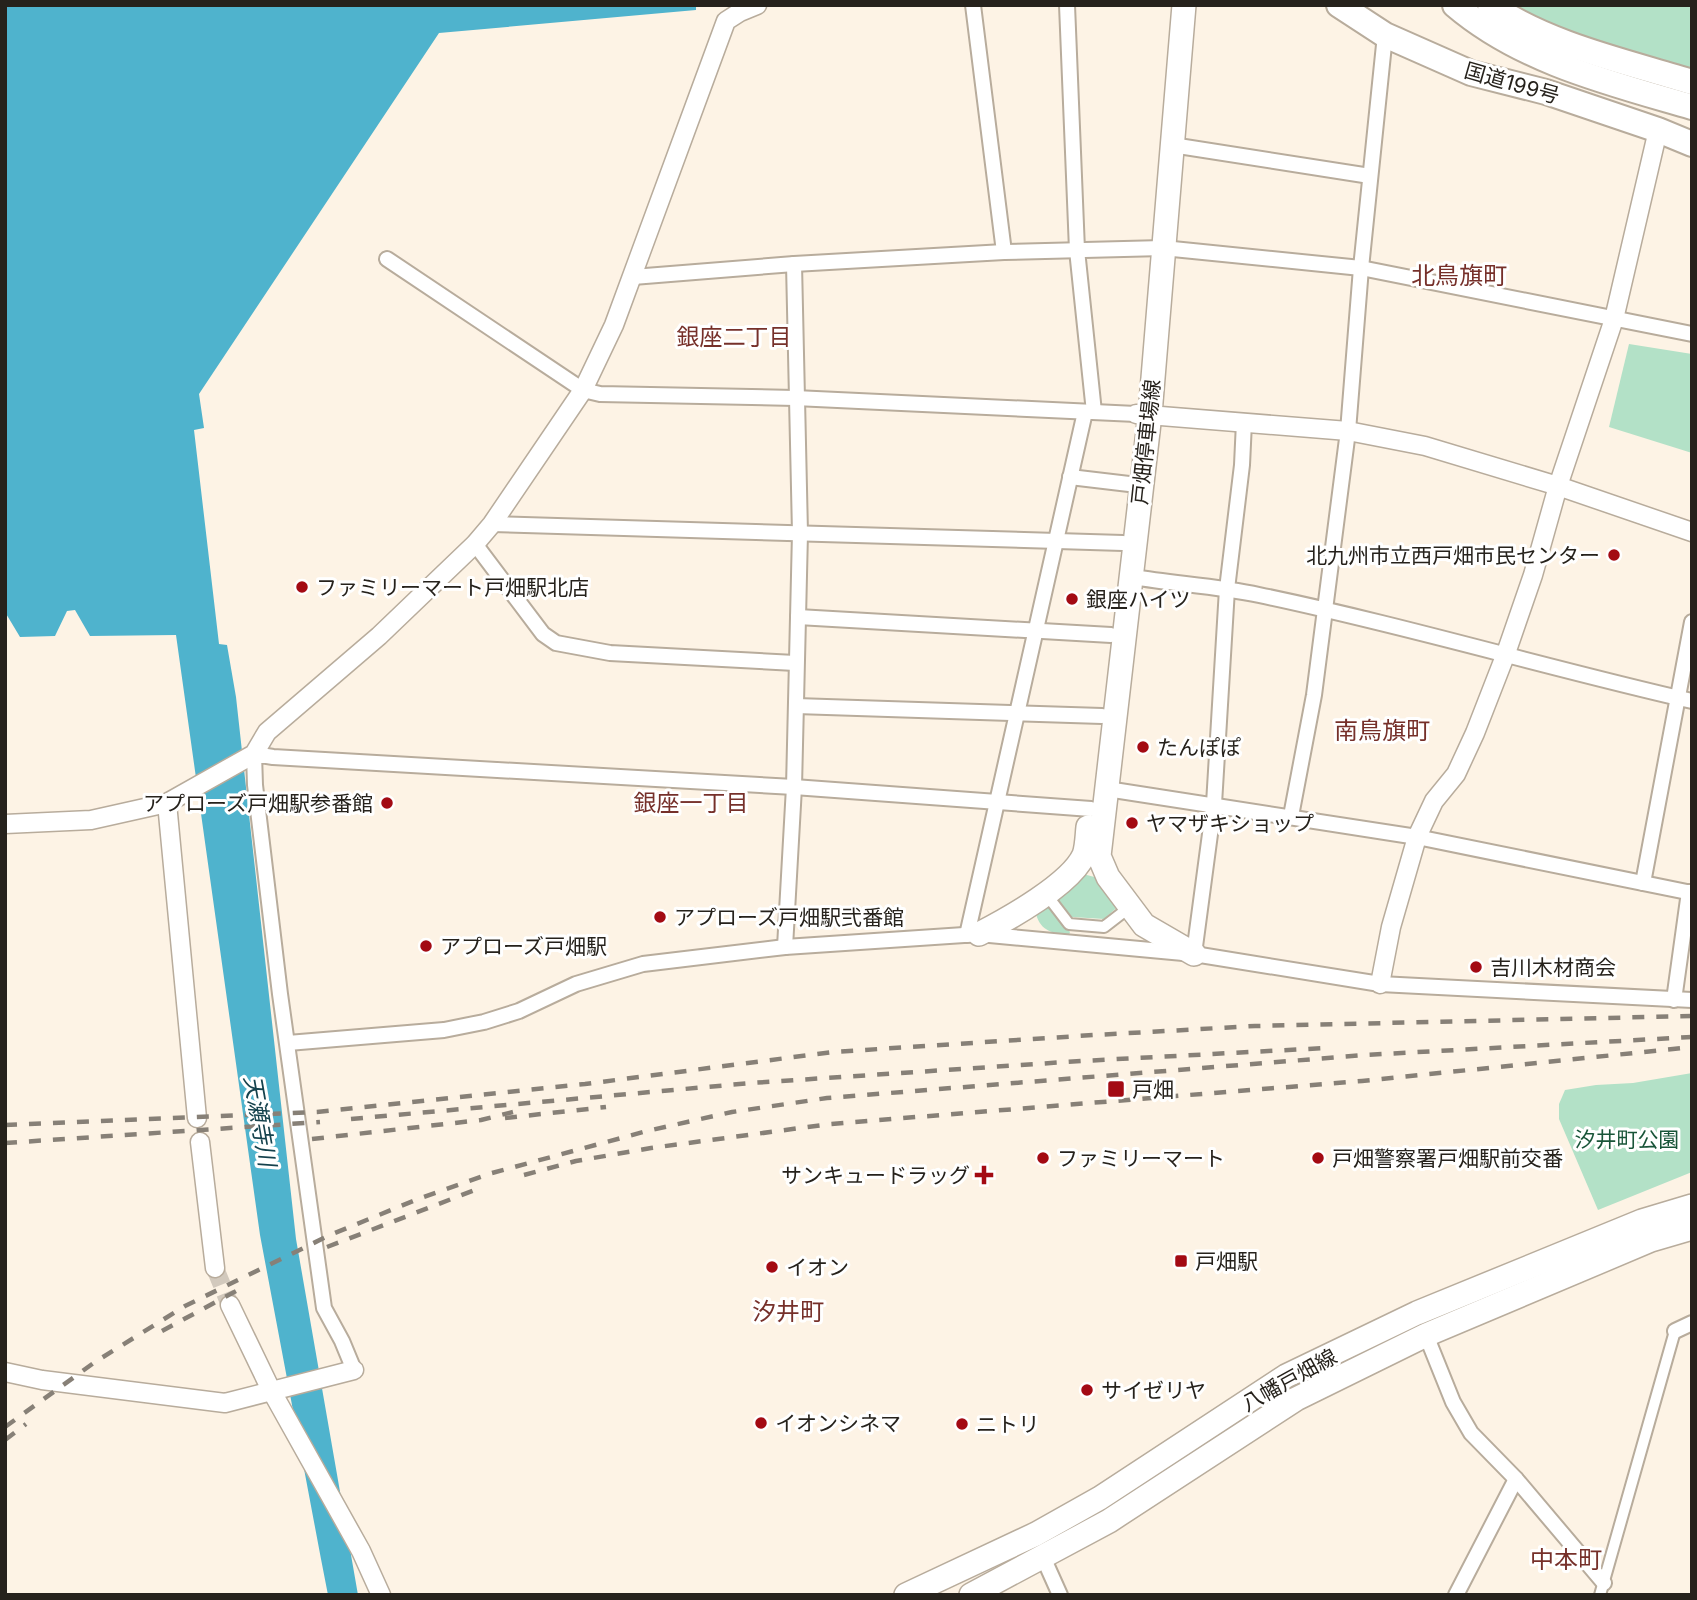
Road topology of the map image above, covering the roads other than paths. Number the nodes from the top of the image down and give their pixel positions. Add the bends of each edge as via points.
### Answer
1 (757, 5) edge
2 (974, 5) edge
3 (1067, 5) edge
4 (1170, 5) edge
5 (1184, 5) edge
6 (1339, 5) edge
7 (1455, 5) edge
8 (1490, 5) edge
9 (1385, 35) junction
10 (1692, 82) edge
11 (1692, 107) edge
12 (1658, 130) junction
13 (1692, 144) edge
14 (1172, 145) junction
15 (1370, 176) junction
16 (1156, 248) junction
17 (1077, 250) junction
18 (1004, 252) junction
19 (387, 259) dead end
20 (794, 264) junction
21 (1361, 268) junction
22 (633, 277) junction
23 (1614, 319) junction
24 (1692, 334) edge
25 (583, 390) junction
26 (795, 398) junction
27 (1089, 412) junction
28 (1143, 414) junction
29 (1244, 422) junction
30 (1348, 431) junction
31 (1070, 477) junction
32 (1129, 484) junction
33 (1558, 485) junction
34 (492, 524) junction
35 (1692, 532) edge
36 (800, 533) junction
37 (1056, 541) junction
38 (1123, 543) junction
39 (474, 544) junction
40 (1133, 577) junction
41 (1227, 589) junction
42 (1323, 609) junction
43 (798, 617) junction
44 (1692, 622) edge
45 (1036, 631) junction
46 (1111, 635) junction
47 (1505, 656) junction
48 (795, 663) junction
49 (1685, 700) edge
50 (796, 706) junction
51 (1017, 715) junction
52 (1102, 716) junction
53 (254, 754) junction
54 (794, 787) junction
55 (1107, 789) junction
56 (167, 803) junction
57 (997, 804) junction
58 (1214, 804) junction
59 (1091, 809) junction
60 (1291, 816) junction
61 (5, 824) edge
62 (1417, 838) junction
63 (1074, 871) junction
64 (1108, 877) junction
65 (1643, 883) junction
66 (1690, 893) edge
67 (1049, 898) dead end
68 (1126, 910) dead end
69 (973, 935) junction
70 (785, 947) junction
71 (1194, 954) junction
72 (1380, 984) junction
73 (1674, 1000) junction
74 (1692, 1000) edge
75 (288, 1043) junction
76 (197, 1118) dead end
77 (200, 1142) dead end
78 (1692, 1206) edge
79 (1692, 1228) edge
80 (215, 1268) tunnel mouth
81 (230, 1305) tunnel mouth
82 (1692, 1323) edge
83 (1675, 1331) joint
84 (1426, 1335) junction
85 (354, 1370) joint
86 (5, 1372) edge
87 (279, 1388) junction
88 (1516, 1479) junction
89 (1043, 1557) junction
90 (1605, 1591) edge
91 (381, 1595) edge
92 (906, 1595) edge
93 (971, 1595) edge
94 (1060, 1595) edge
95 (1456, 1595) edge

1 - 22 street via 726,21
2 - 18 street
3 - 17 street
4 - 16 main road, 戸畑停車場線
5 - 14 main road, 戸畑停車場線
6 - 9 highway, 国道199号
7 - 11 highway, 国道199号 via 1505,39 1570,70
8 - 10 highway via 1578,47
9 - 12 highway, 国道199号 via 1471,73 1546,92
9 - 15 street
12 - 13 highway, 国道199号
12 - 23 street
14 - 15 street
14 - 16 main road, 戸畑停車場線
15 - 21 street
16 - 17 street
16 - 21 street
16 - 28 main road, 戸畑停車場線
17 - 18 street
17 - 27 street
18 - 20 street
19 - 25 street
20 - 22 street
20 - 26 street
21 - 23 street
21 - 30 street
22 - 25 street
23 - 24 street
23 - 33 street
25 - 26 street
25 - 34 street
26 - 27 street
26 - 36 street
27 - 28 street
27 - 31 street
28 - 29 street
28 - 32 main road, 戸畑停車場線
28 - 40 main road, 戸畑停車場線
29 - 30 street
29 - 41 street
30 - 33 street via 1424,446
30 - 42 street
31 - 32 street
31 - 37 street
32 - 38 main road, 戸畑停車場線
33 - 35 street
33 - 47 street
34 - 36 street
34 - 39 street
36 - 37 street
36 - 43 street
37 - 38 street
37 - 45 street
38 - 46 main road, 戸畑停車場線
39 - 48 street via 543,634 556,643 610,653
39 - 53 street via 267,732
40 - 41 street
40 - 55 main road, 戸畑停車場線
41 - 42 street
41 - 58 street
42 - 47 street
42 - 60 street via 1314,695
43 - 45 street
43 - 48 street
44 - 49 street
45 - 46 street
45 - 51 street
46 - 52 main road, 戸畑停車場線
47 - 49 street
47 - 62 street via 1456,774 1434,801
48 - 50 street
49 - 65 street
50 - 51 street
50 - 54 street
51 - 52 street
51 - 57 street
52 - 59 main road, 戸畑停車場線
53 - 54 street
53 - 56 street
53 - 75 street
54 - 57 street
54 - 70 street
55 - 58 street
55 - 64 main road, 戸畑停車場線 via 1099,856
56 - 61 street via 91,820
56 - 76 street
57 - 59 street
57 - 69 street
58 - 60 street
58 - 71 street
59 - 63 main road, 戸畑停車場線 via 1085,853
60 - 62 street
62 - 65 street
62 - 72 street
63 - 64 main road via 1091,868
63 - 69 main road via 1012,916
64 - 71 main road, 戸畑停車場線 via 1144,925
65 - 66 street
66 - 73 street
67 - 68 street via 1069,924 1083,931 1104,927
69 - 70 street
69 - 71 street
70 - 75 street via 643,964 576,984 519,1011 444,1030
71 - 72 street
72 - 73 street
73 - 74 street
75 - 85 street via 324,1307
77 - 80 street
78 - 92 main road, 八幡戸畑線 via 1642,1221 1417,1313 1286,1376 1100,1498 1036,1534
79 - 84 main road, 八幡戸畑線 via 1651,1240
81 - 87 street
82 - 83 street
83 - 90 street
84 - 88 street via 1471,1433
84 - 89 main road, 八幡戸畑線 via 1296,1399 1110,1521
85 - 87 street
86 - 87 street via 225,1403
87 - 91 street
88 - 90 street
88 - 95 street
89 - 93 main road, 八幡戸畑線
89 - 94 street

